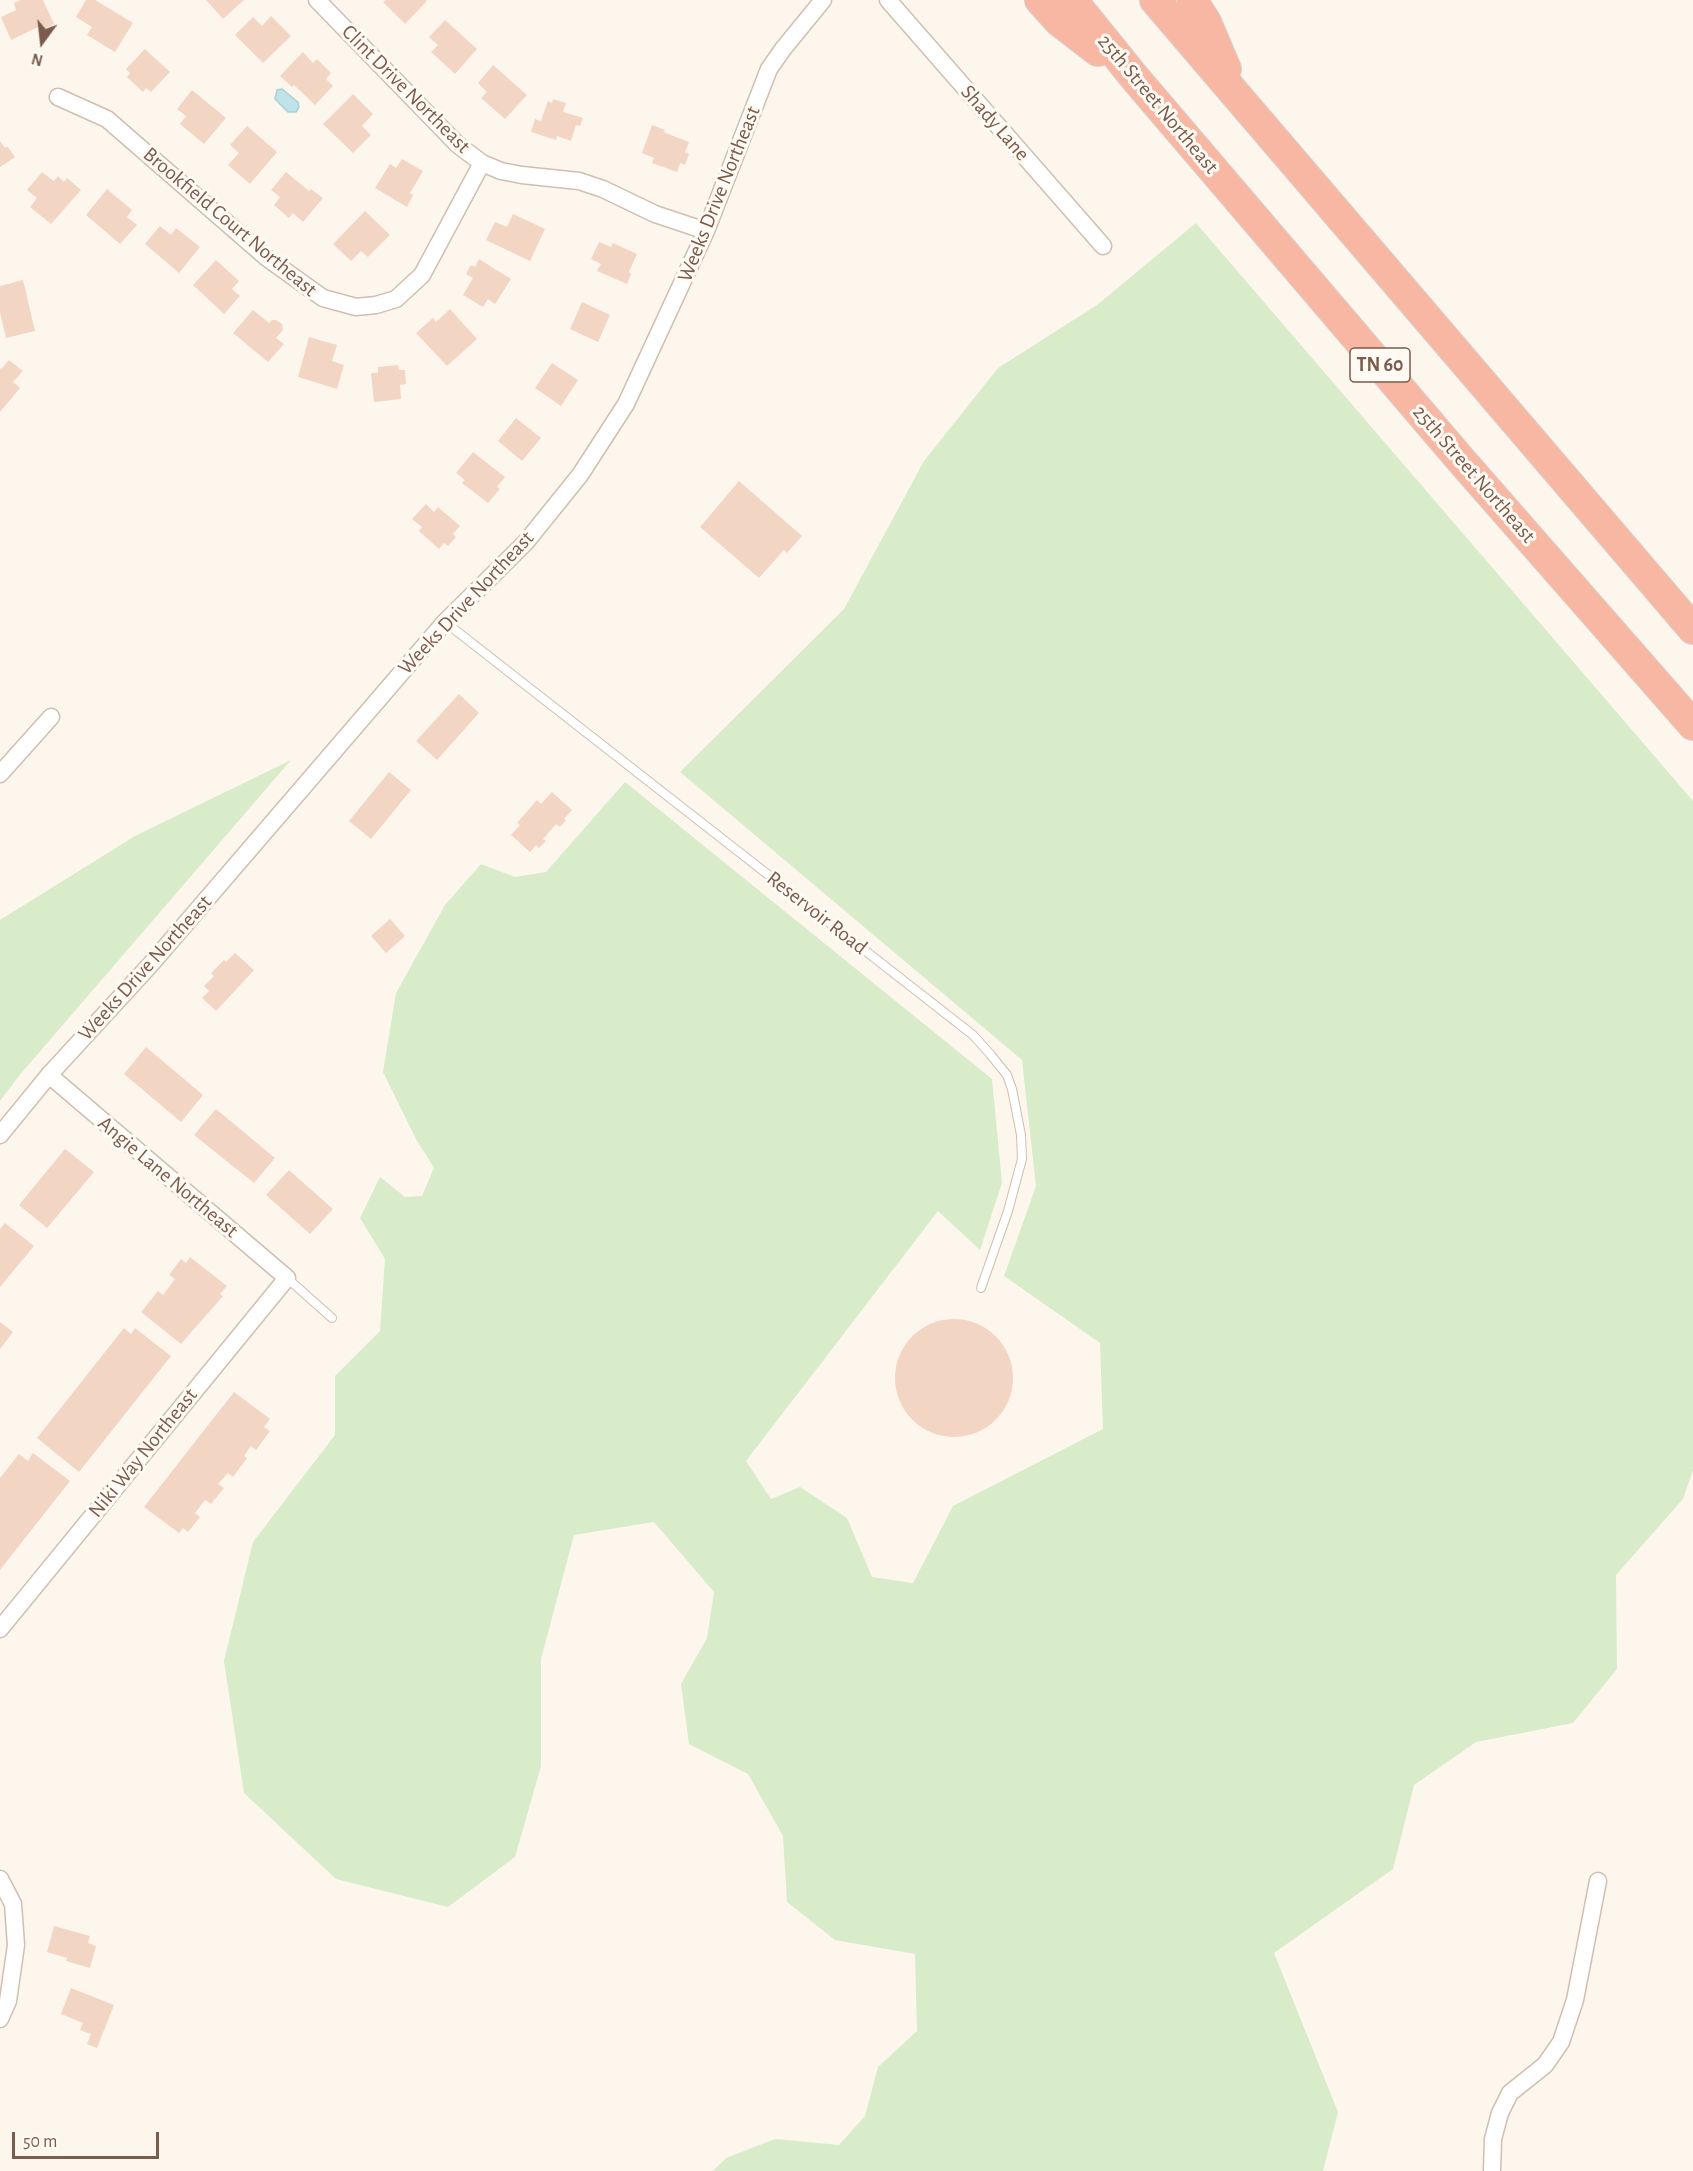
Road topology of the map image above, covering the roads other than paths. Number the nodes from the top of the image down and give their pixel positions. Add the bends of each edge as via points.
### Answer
1 (317, 0) edge
2 (823, 0) edge
3 (888, 0) edge
4 (1040, 0) edge
5 (1072, 0) edge
6 (1155, 0) edge
7 (1192, 0) edge
8 (1134, 78) junction
9 (1235, 91) junction
10 (58, 98) dead end
11 (482, 163) junction
12 (706, 231) junction
13 (1103, 246) dead end
14 (445, 622) junction
15 (1693, 629) edge
16 (51, 717) dead end
17 (1693, 725) edge
18 (0, 774) edge
19 (49, 1075) junction
20 (0, 1135) edge
21 (287, 1278) junction
22 (981, 1287) dead end
23 (332, 1318) dead end
24 (0, 1629) edge
25 (0, 1879) edge
26 (1598, 1881) dead end
27 (0, 2019) edge
28 (1492, 2171) edge

1 - 11 street, Clint Drive Northeast via 458,145
2 - 12 street, Weeks Drive Northeast via 769,69
3 - 13 street, Shady Lane
4 - 8 highway via 1059,21
5 - 8 highway, 25th Street Northeast / TN 60
6 - 9 highway
7 - 9 highway via 1206,22
8 - 17 highway, 25th Street Northeast / TN 60
9 - 15 highway
10 - 11 street, Brookfield Court Northeast via 107,119 267,258 323,298 356,307 396,299 422,274
11 - 12 street, Clint Drive Northeast via 522,175 579,181
12 - 14 street, Weeks Drive Northeast via 626,404 580,475 526,542
14 - 19 street, Weeks Drive Northeast via 151,964
14 - 22 lane, Reservoir Road via 973,1035 1007,1075 1021,1135 1022,1159
16 - 18 street
19 - 20 street, Weeks Drive Northeast
19 - 21 street, Angie Lane Northeast
21 - 23 lane
21 - 24 street, Niki Way Northeast
25 - 27 street via 13,1904 16,1945 8,2001
26 - 28 street via 1575,2000 1561,2042 1545,2065 1510,2093 1493,2139

